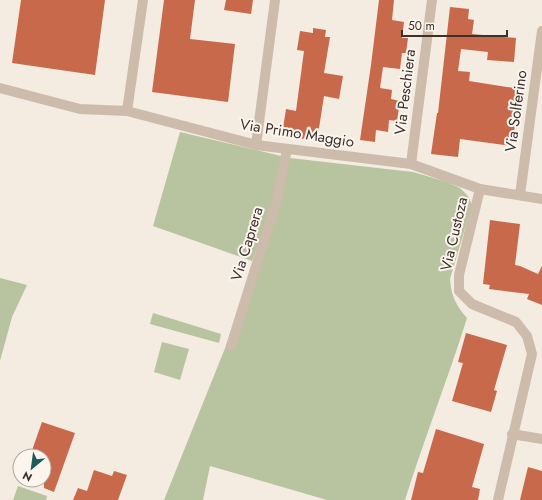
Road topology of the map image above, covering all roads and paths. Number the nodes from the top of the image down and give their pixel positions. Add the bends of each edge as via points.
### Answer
1 (143, 0) edge
2 (275, 0) edge
3 (432, 0) edge
4 (542, 31) edge
5 (0, 88) edge
6 (127, 111) junction
7 (256, 145) junction
8 (287, 149) junction
9 (411, 164) junction
10 (480, 189) junction
11 (520, 195) junction
12 (542, 199) edge
13 (231, 346) dead end
14 (512, 434) junction
15 (542, 439) edge
16 (498, 500) edge

1 - 6 street
2 - 7 street
3 - 9 street, Via Peschiera
4 - 11 street, Via Solferino
5 - 6 street, Via Primo Maggio via 80,109
6 - 7 street, Via Primo Maggio
7 - 8 street, Via Primo Maggio
8 - 9 street, Via Primo Maggio
8 - 13 street, Via Caprera via 277,199
9 - 10 street, Via Primo Maggio
10 - 11 street, Via Primo Maggio
10 - 14 street, Via Custoza via 458,275 459,291 472,304 516,322 527,336 532,354
11 - 12 street, Via Primo Maggio
14 - 15 street
14 - 16 street

